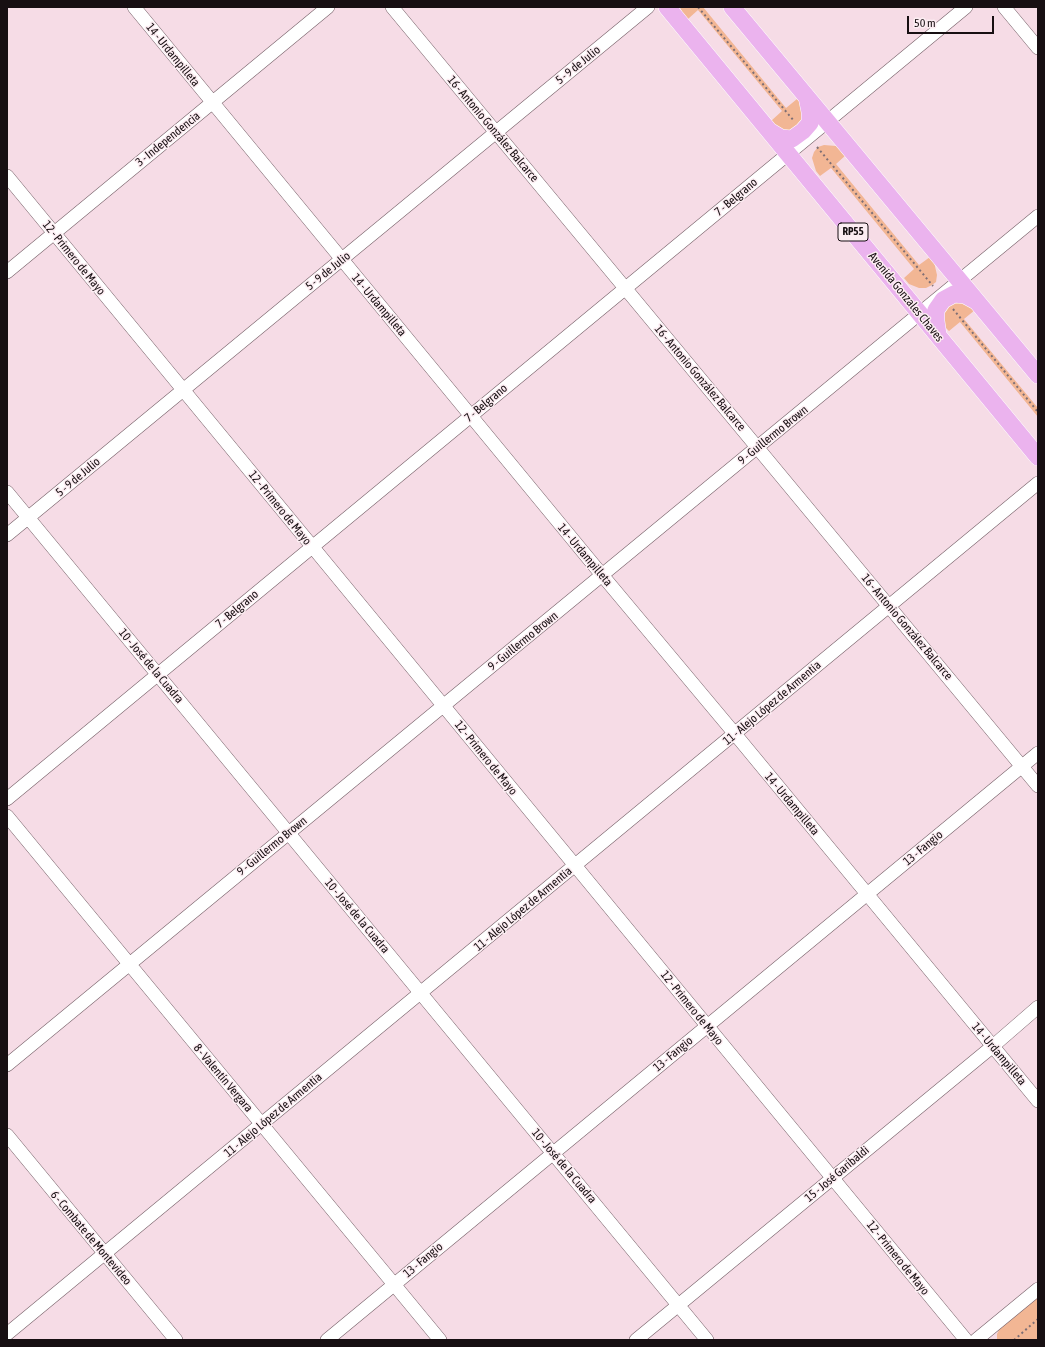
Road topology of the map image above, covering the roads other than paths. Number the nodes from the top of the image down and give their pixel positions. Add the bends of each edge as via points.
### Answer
1 (134, 7) edge
2 (328, 7) edge
3 (392, 7) edge
4 (648, 7) edge
5 (667, 7) edge
6 (732, 7) edge
7 (966, 7) edge
8 (1004, 7) edge
9 (678, 14) edge
10 (1038, 48) edge
11 (807, 98) junction
12 (212, 103) junction
13 (827, 121) junction
14 (769, 131) junction
15 (496, 132) junction
16 (806, 134) junction
17 (788, 154) junction
18 (7, 176) edge
19 (1038, 216) edge
20 (54, 233) junction
21 (342, 260) junction
22 (7, 272) edge
23 (960, 281) junction
24 (625, 289) junction
25 (943, 297) junction
26 (978, 302) junction
27 (920, 313) junction
28 (938, 335) junction
29 (1038, 375) edge
30 (183, 390) junction
31 (470, 416) junction
32 (758, 447) junction
33 (1035, 451) edge
34 (1038, 483) edge
35 (7, 492) edge
36 (28, 518) junction
37 (7, 535) edge
38 (312, 547) junction
39 (602, 575) junction
40 (889, 606) junction
41 (158, 674) junction
42 (443, 706) junction
43 (735, 734) junction
44 (1038, 753) edge
45 (1021, 766) junction
46 (1038, 786) edge
47 (7, 799) edge
48 (7, 816) edge
49 (289, 833) junction
50 (575, 866) junction
51 (867, 894) junction
52 (129, 964) junction
53 (421, 993) junction
54 (1038, 1007) edge
55 (707, 1026) junction
56 (993, 1046) junction
57 (7, 1065) edge
58 (1038, 1101) edge
59 (262, 1124) junction
60 (7, 1135) edge
61 (553, 1153) junction
62 (832, 1178) junction
63 (105, 1254) junction
64 (394, 1284) junction
65 (1038, 1289) edge
66 (679, 1305) junction
67 (7, 1334) edge
68 (176, 1340) edge
69 (327, 1340) edge
70 (440, 1340) edge
71 (636, 1340) edge
72 (707, 1340) edge
73 (966, 1340) edge
74 (976, 1340) edge

1 - 12 street, 14 - Urdampilleta
2 - 12 street, 3 - Independencia
3 - 15 street, 16 - Antonio González Balcarce
4 - 15 street, 5 - 9 de Julio
5 - 9 main road, Avenida Gonzales Chaves / RP55
6 - 11 main road
7 - 13 street, 7 - Belgrano
8 - 10 street
9 - 14 main road, Avenida Gonzales Chaves / RP55
11 - 13 main road
11 - 16 main road via 810,123
12 - 20 street, 3 - Independencia
12 - 21 street, 14 - Urdampilleta
13 - 16 street, 7 - Belgrano
13 - 23 main road
14 - 16 main road via 780,138 792,139
14 - 17 main road, Avenida Gonzales Chaves / RP55
15 - 21 street, 5 - 9 de Julio
15 - 24 street, 16 - Antonio González Balcarce
16 - 17 street, 7 - Belgrano
17 - 24 street, 7 - Belgrano
17 - 27 main road, Avenida Gonzales Chaves / RP55
18 - 20 street, 12 - Primero de Mayo
19 - 23 street, 9 - Guillermo Brown
20 - 22 street, 3 - Independencia
20 - 30 street, 12 - Primero de Mayo
21 - 30 street, 5 - 9 de Julio
21 - 31 street, 14 - Urdampilleta
23 - 25 street, 9 - Guillermo Brown
23 - 26 main road
24 - 31 street, 7 - Belgrano
24 - 32 street, 16 - Antonio González Balcarce
25 - 26 main road via 954,294 966,295
25 - 27 street, 9 - Guillermo Brown
25 - 28 main road via 936,310
26 - 29 main road
27 - 28 main road, Avenida Gonzales Chaves / RP55
27 - 32 street, 9 - Guillermo Brown
28 - 33 main road, Avenida Gonzales Chaves / RP55
30 - 36 street, 5 - 9 de Julio
30 - 38 street, 12 - Primero de Mayo
31 - 38 street, 7 - Belgrano
31 - 39 street, 14 - Urdampilleta
32 - 39 street, 9 - Guillermo Brown
32 - 40 street, 16 - Antonio González Balcarce
34 - 40 street, 11 - Alejo López de Armentia
35 - 36 street, 10 - José de la Cuadra
36 - 37 street, 5 - 9 de Julio
36 - 41 street, 10 - José de la Cuadra
38 - 41 street, 7 - Belgrano
38 - 42 street, 12 - Primero de Mayo
39 - 42 street, 9 - Guillermo Brown
39 - 43 street, 14 - Urdampilleta
40 - 43 street, 11 - Alejo López de Armentia
40 - 45 street, 16 - Antonio González Balcarce
41 - 47 street, 7 - Belgrano
41 - 49 street, 10 - José de la Cuadra
42 - 49 street, 9 - Guillermo Brown
42 - 50 street, 12 - Primero de Mayo
43 - 50 street, 11 - Alejo López de Armentia
43 - 51 street, 14 - Urdampilleta
44 - 45 street, 13 - Fangio
45 - 46 street, 16 - Antonio González Balcarce
45 - 51 street, 13 - Fangio
48 - 52 street, 8 - Valentín Vergara
49 - 52 street, 9 - Guillermo Brown
49 - 53 street, 10 - José de la Cuadra
50 - 53 street, 11 - Alejo López de Armentia
50 - 55 street, 12 - Primero de Mayo
51 - 55 street, 13 - Fangio
51 - 56 street, 14 - Urdampilleta
52 - 57 street, 9 - Guillermo Brown
52 - 59 street, 8 - Valentín Vergara
53 - 59 street, 11 - Alejo López de Armentia
53 - 61 street, 10 - José de la Cuadra
54 - 56 street, 15 - José Garibaldi
55 - 61 street, 13 - Fangio
55 - 62 street, 12 - Primero de Mayo
56 - 58 street, 14 - Urdampilleta
56 - 62 street, 15 - José Garibaldi
59 - 63 street, 11 - Alejo López de Armentia
59 - 64 street, 8 - Valentín Vergara
60 - 63 street, 6 - Combate de Montevideo
61 - 64 street, 13 - Fangio
61 - 66 street, 10 - José de la Cuadra
62 - 66 street, 15 - José Garibaldi
62 - 73 street, 12 - Primero de Mayo
63 - 67 street, 11 - Alejo López de Armentia
63 - 68 street, 6 - Combate de Montevideo
64 - 69 street, 13 - Fangio
64 - 70 street, 8 - Valentín Vergara
65 - 74 street
66 - 71 street, 15 - José Garibaldi
66 - 72 street, 10 - José de la Cuadra

